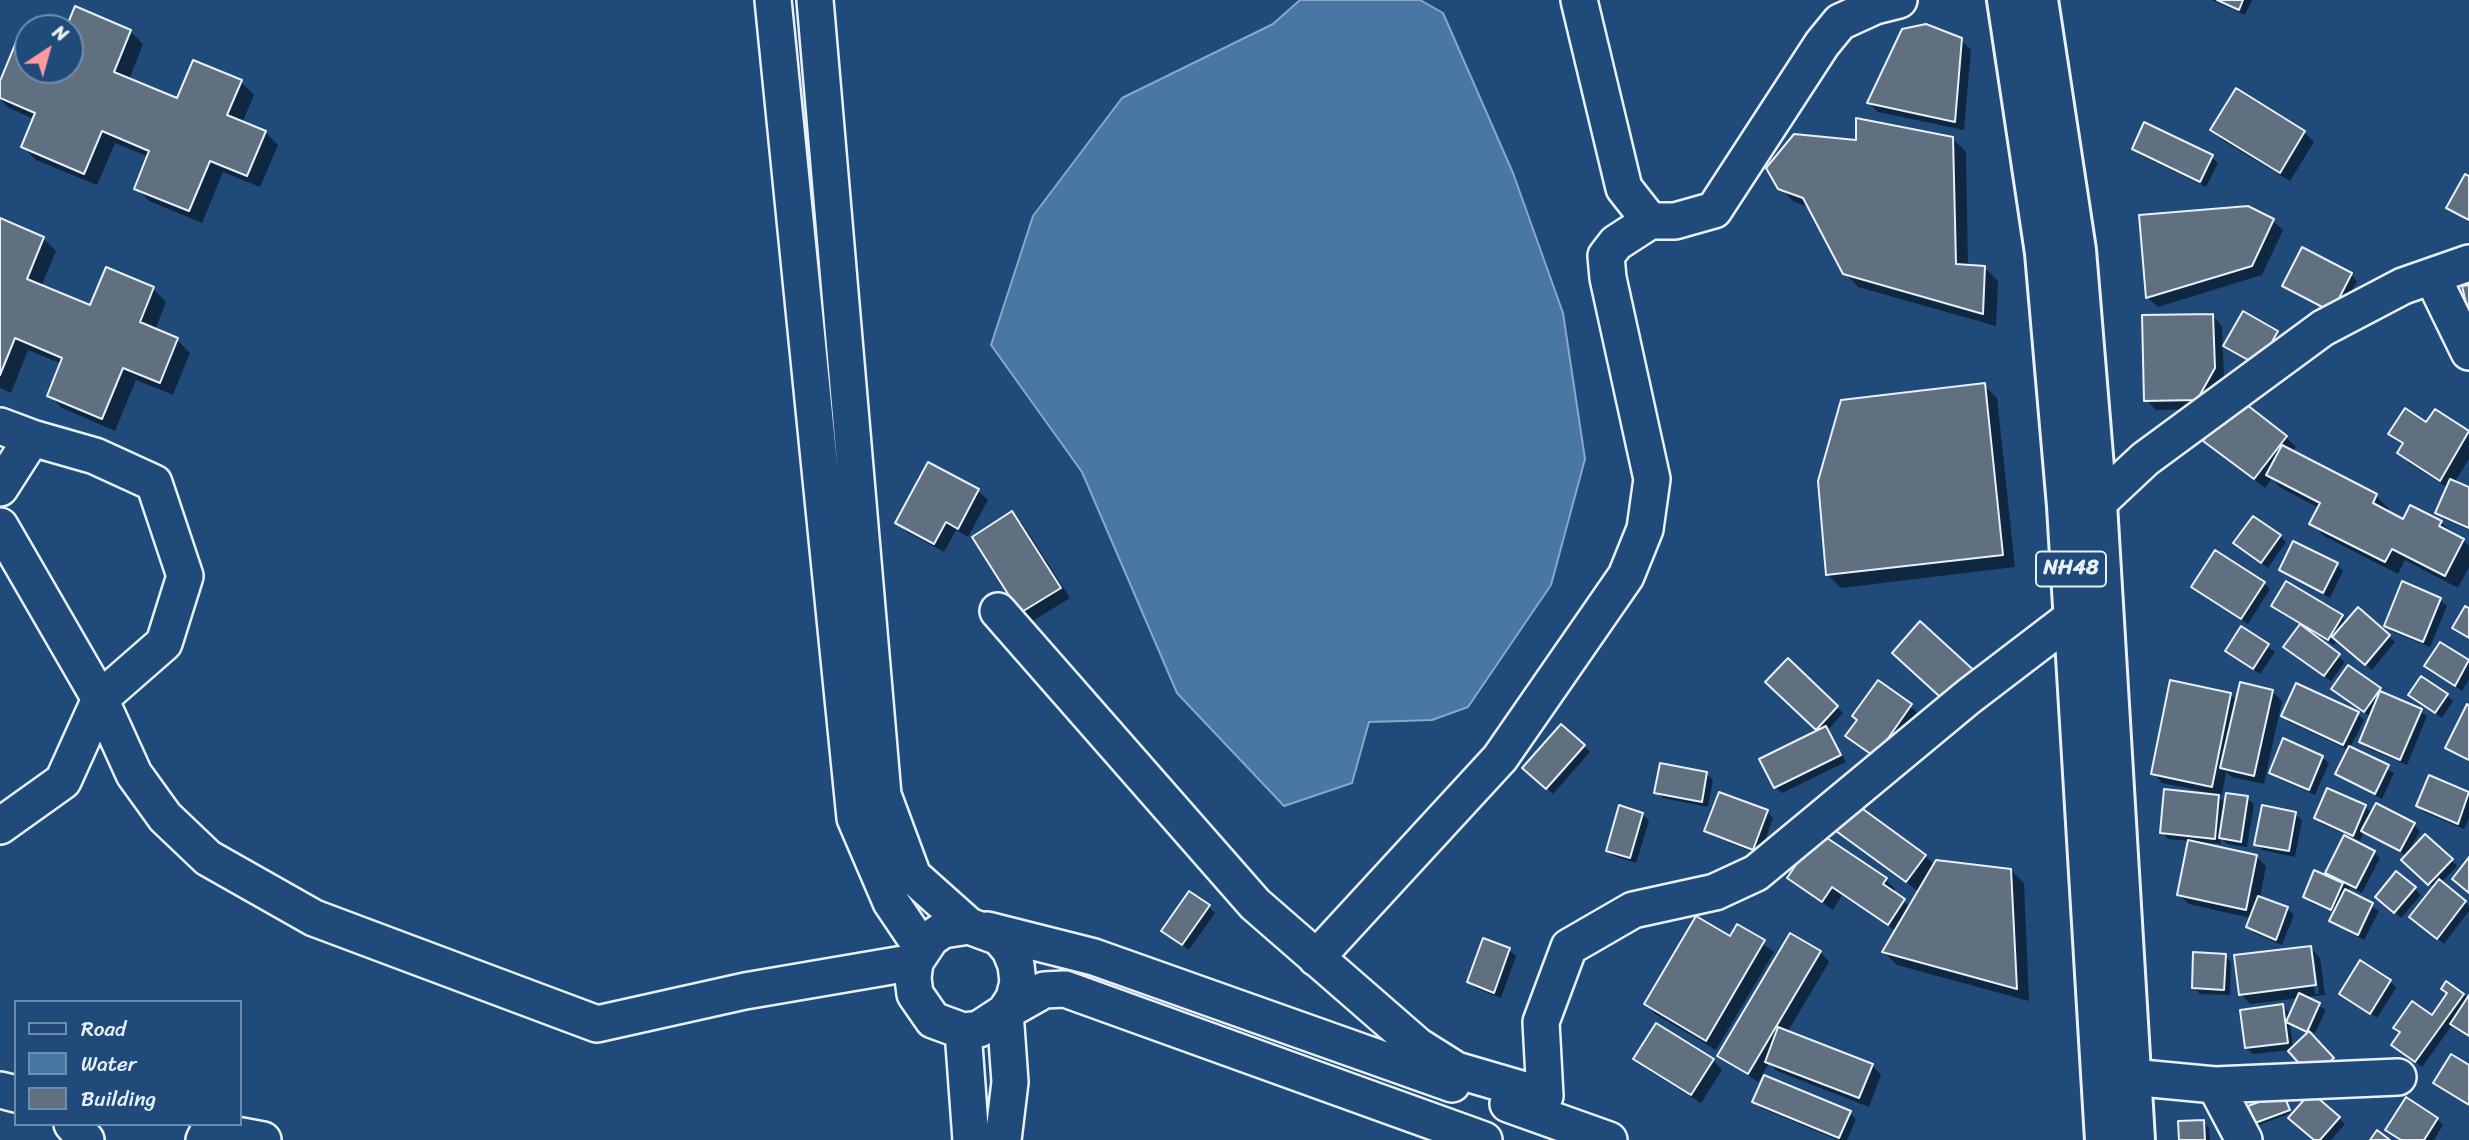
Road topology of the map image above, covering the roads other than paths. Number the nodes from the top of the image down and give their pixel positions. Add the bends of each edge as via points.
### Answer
1 (773, 0) edge
2 (815, 0) edge
3 (1580, 0) edge
4 (1899, 0) edge
5 (2007, 0) edge
6 (2038, 0) edge
7 (1650, 221) junction
8 (2469, 263) edge
9 (2432, 276) junction
10 (2469, 352) edge
11 (0, 426) edge
12 (32, 438) junction
13 (0, 488) edge
14 (2082, 505) junction
15 (0, 526) edge
16 (998, 611) dead end
17 (2074, 616) junction
18 (100, 699) junction
19 (2098, 769) junction
20 (0, 826) edge
21 (976, 927) junction
22 (918, 955) junction
23 (1316, 958) junction
24 (1005, 1012) junction
25 (963, 1031) junction
26 (2131, 1077) junction
27 (2398, 1077) dead end
28 (2215, 1085) junction
29 (1540, 1117) edge
30 (74, 1126) edge
31 (86, 1140) edge
32 (204, 1140) edge
33 (263, 1140) edge
34 (971, 1140) edge
35 (1003, 1140) edge
36 (1484, 1140) edge
37 (1609, 1140) edge
38 (2105, 1140) edge
39 (2135, 1140) edge
40 (2245, 1140) edge

1 - 22 street via 855,818
2 - 21 street via 883,795 913,876
3 - 7 street via 1625,188
4 - 7 street via 1840,23 1714,210 1675,221
5 - 14 highway, NH48
6 - 14 highway, NH48 via 2076,250
7 - 23 street via 1616,243 1606,256 1652,479 1645,530 1626,576 1500,758
8 - 9 street
9 - 10 street
9 - 14 street via 2323,328
11 - 12 street
12 - 13 street
12 - 18 street via 95,456 154,483 185,576 164,643
14 - 17 highway, NH48
14 - 19 highway, NH48
15 - 18 street
16 - 23 street via 1255,904
17 - 19 highway, NH48
17 - 29 street via 1968,697 1756,873 1715,892 1633,910 1569,947 1541,1022
18 - 20 street via 63,781
18 - 22 street via 134,774 165,817 208,858 314,918 597,1024
19 - 26 highway, NH48
19 - 38 highway, NH48
21 - 22 street via 943,930
21 - 24 street via 999,937 1016,965 1018,982
21 - 29 street via 1094,957
22 - 25 street via 915,994 922,1008 933,1020
23 - 29 street via 1418,1046
24 - 25 street via 986,1026
24 - 35 street via 1010,1082
24 - 36 street via 1044,990 1065,989
25 - 34 street
26 - 28 street
26 - 39 highway, NH48
27 - 28 street
28 - 40 street
29 - 37 street
30 - 31 street
32 - 33 street via 209,1130

